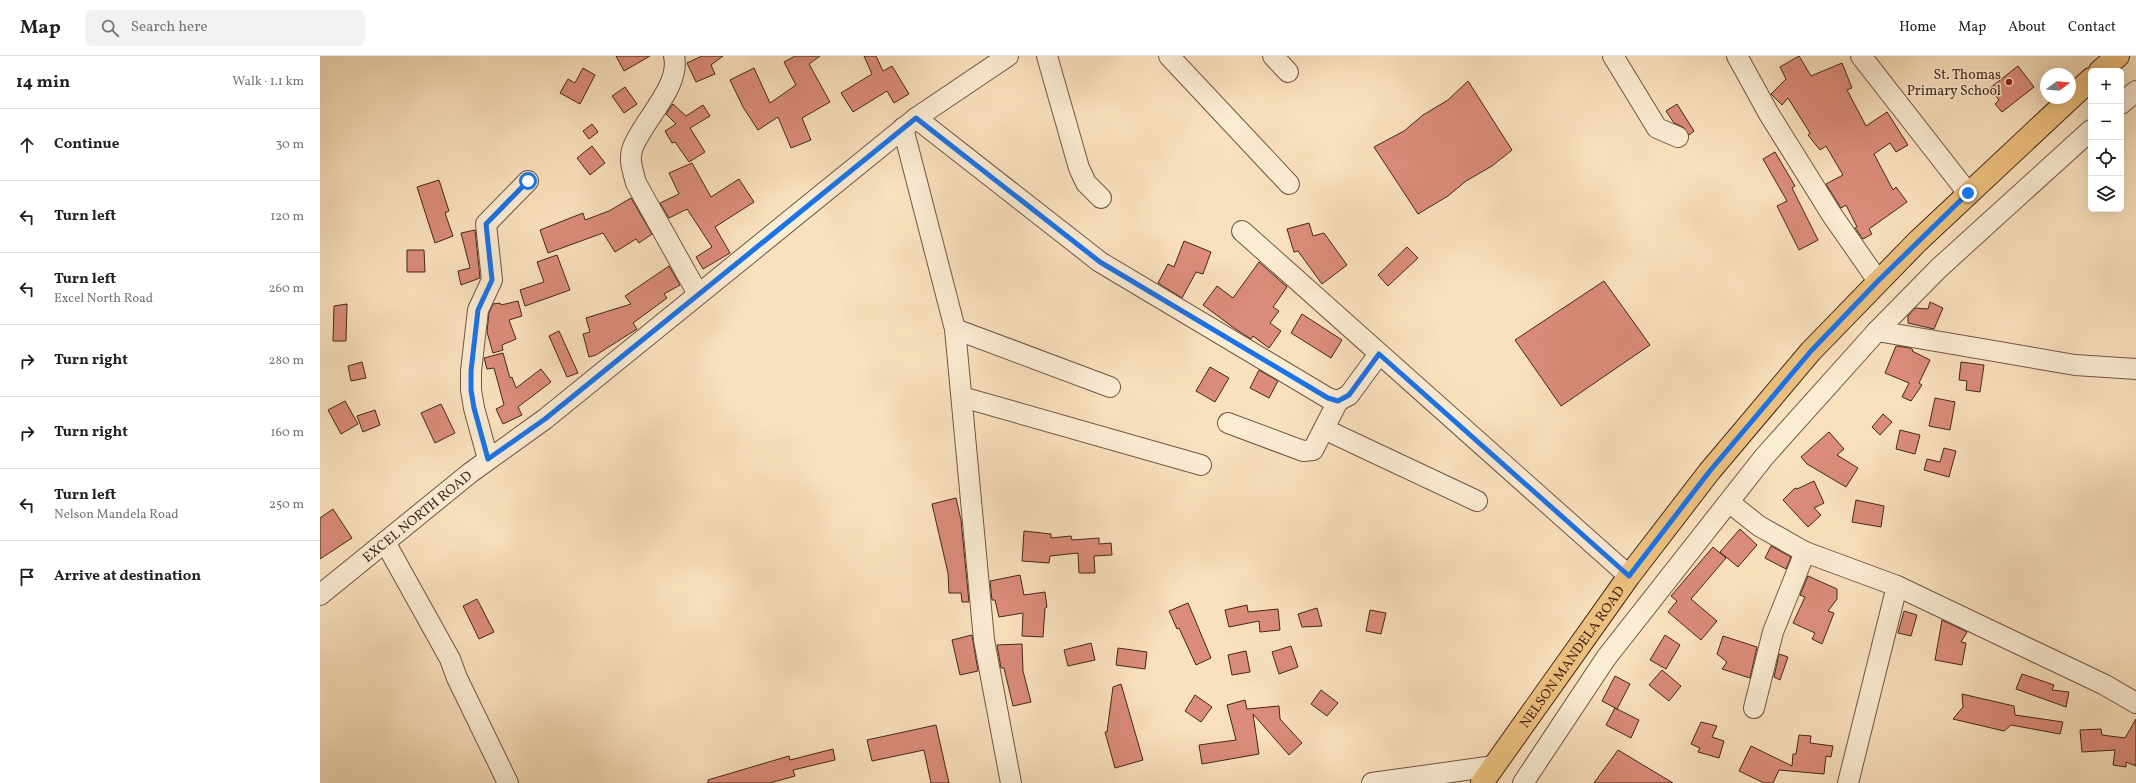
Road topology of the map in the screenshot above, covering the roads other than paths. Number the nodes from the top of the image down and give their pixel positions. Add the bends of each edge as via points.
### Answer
1 (674, 56) edge
2 (1008, 56) edge
3 (1047, 56) edge
4 (1169, 56) edge
5 (1273, 56) edge
6 (1613, 56) edge
7 (1737, 56) edge
8 (1861, 56) edge
9 (2118, 56) edge
10 (2104, 68) edge
11 (1288, 72) dead end
12 (2088, 82) edge
13 (2136, 91) edge
14 (2124, 101) edge
15 (910, 123) junction
16 (2088, 133) edge
17 (1678, 137) dead end
18 (528, 181) dead end
19 (1289, 184) dead end
20 (1968, 193) junction
21 (1101, 198) dead end
22 (1242, 231) dead end
23 (1878, 281) junction
24 (698, 294) junction
25 (954, 329) junction
26 (1877, 331) junction
27 (1379, 354) junction
28 (2136, 369) edge
29 (1110, 386) dead end
30 (962, 397) junction
31 (1338, 401) junction
32 (1228, 423) dead end
33 (1324, 429) junction
34 (488, 459) junction
35 (1201, 464) dead end
36 (1477, 501) dead end
37 (1730, 503) junction
38 (385, 542) junction
39 (1805, 552) junction
40 (1629, 576) junction
41 (1896, 586) junction
42 (320, 593) edge
43 (2136, 702) edge
44 (1754, 708) dead end
45 (1488, 775) edge
46 (1448, 778) edge
47 (508, 783) edge
48 (1011, 783) edge
49 (1372, 783) edge
50 (1523, 783) edge
51 (1848, 783) edge

1 - 24 street via 674,76 633,147 632,168 636,183
2 - 15 street, EXCEL NORTH ROAD
3 - 21 street via 1079,168 1086,183
4 - 19 street
5 - 11 street
6 - 17 street via 1657,128
7 - 23 street via 1773,121 1832,215
8 - 20 street
9 - 10 main road
12 - 20 main road, NELSON MANDELA ROAD
13 - 14 street
15 - 24 street, EXCEL NORTH ROAD
15 - 25 street
15 - 31 street via 1100,262 1328,398
16 - 26 street via 1984,226
18 - 34 street via 486,224 492,280 478,310 471,390
20 - 23 main road, NELSON MANDELA ROAD
22 - 27 street
23 - 40 main road, NELSON MANDELA ROAD via 1811,351 1709,472
24 - 34 street, EXCEL NORTH ROAD via 545,419
25 - 29 street
25 - 30 street
26 - 28 street via 2075,365
26 - 37 street via 1764,457
27 - 31 street via 1349,395
27 - 40 street
30 - 35 street
30 - 48 street via 984,640
31 - 33 street
32 - 33 street via 1304,451 1313,450
33 - 36 street
34 - 38 street, EXCEL NORTH ROAD
37 - 39 street via 1759,526
37 - 50 street via 1606,658
38 - 42 street, EXCEL NORTH ROAD
38 - 47 street via 450,659
39 - 41 street
39 - 44 street via 1773,632
40 - 45 main road, NELSON MANDELA ROAD
41 - 43 street
41 - 51 street
45 - 46 street
46 - 49 street

